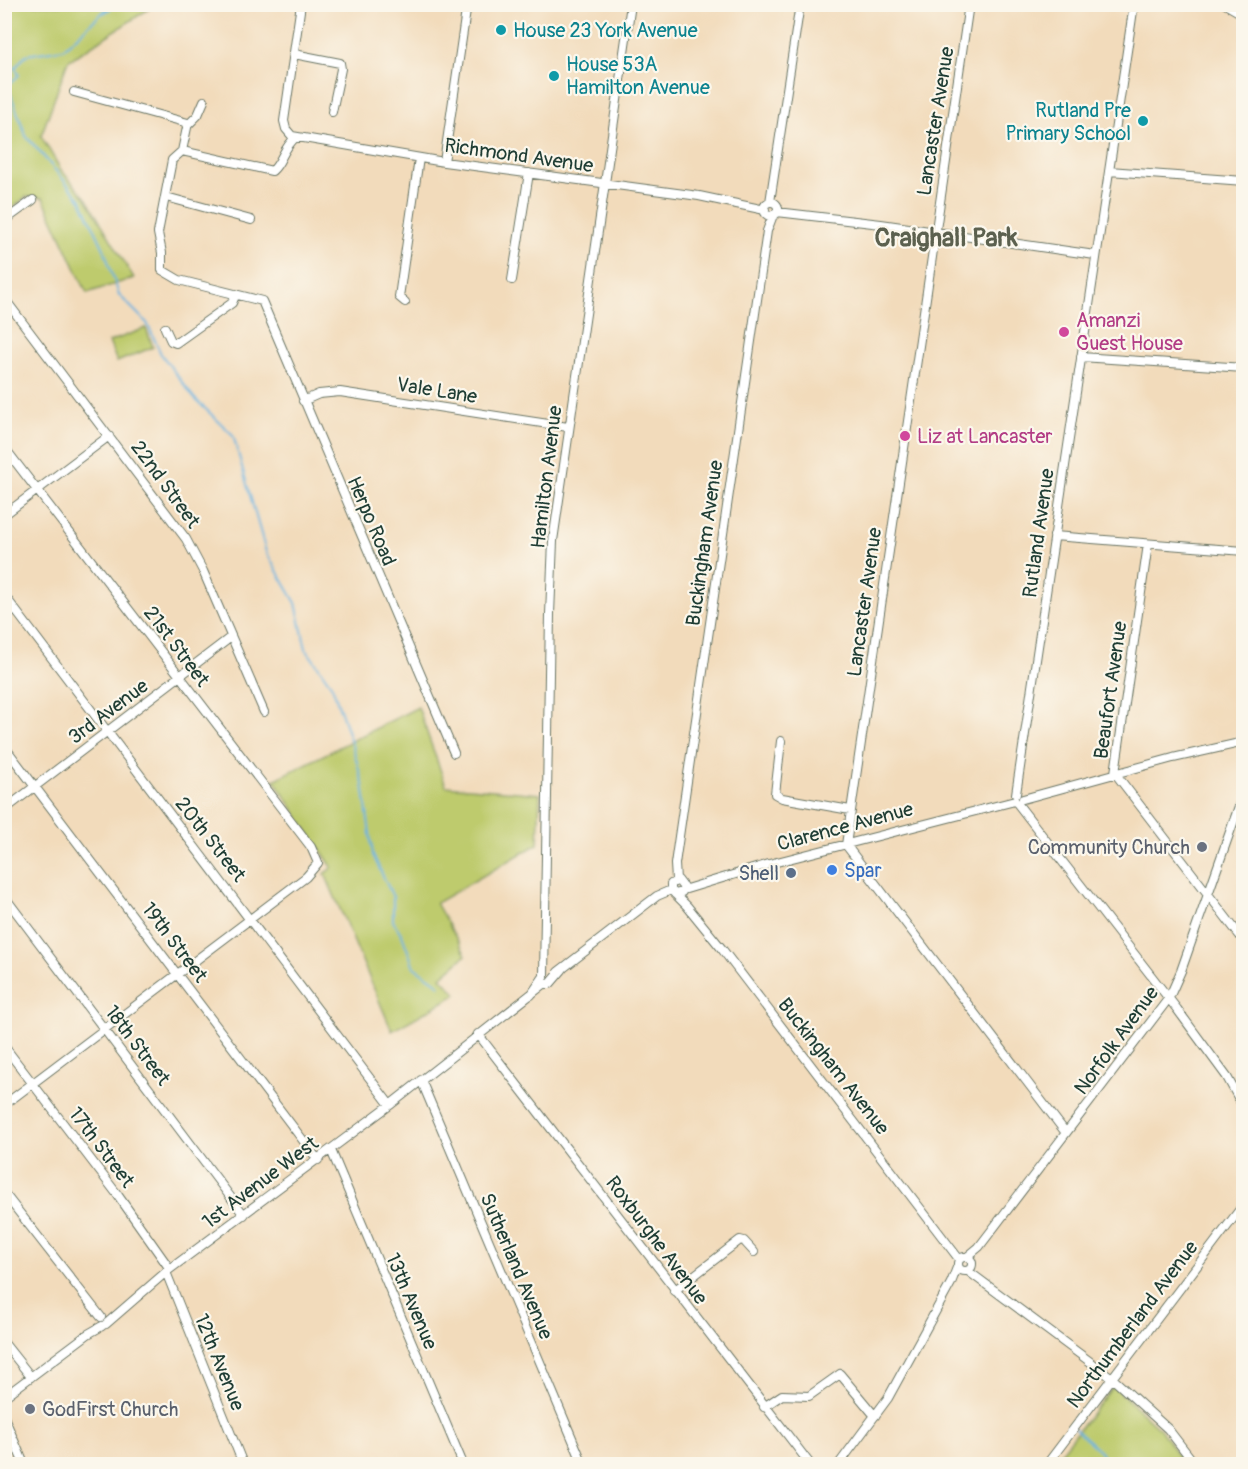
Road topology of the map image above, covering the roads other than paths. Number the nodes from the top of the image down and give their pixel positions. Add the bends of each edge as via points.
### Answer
1 (300, 4) edge
2 (466, 4) edge
3 (631, 4) edge
4 (800, 4) edge
5 (969, 4) edge
6 (1134, 4) edge
7 (1225, 4) edge
8 (1244, 15) edge
9 (294, 54) junction
10 (74, 92) dead end
11 (204, 101) dead end
12 (332, 112) dead end
13 (189, 124) junction
14 (293, 136) junction
15 (182, 150) junction
16 (419, 158) junction
17 (444, 162) junction
18 (1109, 171) junction
19 (529, 173) junction
20 (1244, 181) edge
21 (604, 183) junction
22 (166, 197) junction
23 (33, 200) dead end
24 (771, 208) junction
25 (251, 220) dead end
26 (4, 221) edge
27 (935, 232) junction
28 (1095, 255) junction
29 (512, 280) dead end
30 (236, 294) junction
31 (4, 298) edge
32 (405, 302) dead end
33 (165, 328) dead end
34 (1081, 357) junction
35 (1244, 368) edge
36 (303, 401) junction
37 (568, 427) junction
38 (109, 436) junction
39 (4, 447) edge
40 (37, 490) junction
41 (4, 514) edge
42 (1054, 536) junction
43 (1148, 544) junction
44 (1244, 551) edge
45 (4, 595) edge
46 (231, 637) junction
47 (180, 677) junction
48 (264, 712) dead end
49 (108, 732) junction
50 (782, 741) dead end
51 (1241, 742) edge
52 (4, 746) edge
53 (454, 753) dead end
54 (1115, 773) junction
55 (35, 787) junction
56 (1244, 792) edge
57 (1019, 798) junction
58 (4, 810) edge
59 (850, 810) junction
60 (846, 845) junction
61 (678, 887) junction
62 (1208, 894) junction
63 (4, 896) edge
64 (251, 918) junction
65 (1244, 941) edge
66 (178, 973) junction
67 (547, 979) junction
68 (1169, 998) junction
69 (105, 1029) junction
70 (478, 1034) junction
71 (4, 1046) edge
72 (422, 1080) junction
73 (33, 1084) junction
74 (4, 1105) edge
75 (390, 1105) junction
76 (1244, 1108) edge
77 (1066, 1133) junction
78 (331, 1150) junction
79 (318, 1160) junction
80 (4, 1193) edge
81 (1242, 1209) edge
82 (244, 1215) junction
83 (754, 1252) dead end
84 (966, 1263) junction
85 (168, 1271) junction
86 (674, 1291) junction
87 (101, 1321) junction
88 (4, 1343) edge
89 (31, 1377) junction
90 (1112, 1378) junction
91 (4, 1397) edge
92 (764, 1407) junction
93 (875, 1416) junction
94 (4, 1418) edge
95 (24, 1464) edge
96 (243, 1464) edge
97 (463, 1464) edge
98 (583, 1464) edge
99 (810, 1464) edge
100 (839, 1464) edge
101 (1047, 1464) edge
102 (1195, 1464) edge

1 - 9 street
2 - 17 street
3 - 21 street, Hamilton Avenue
4 - 24 street, Buckingham Avenue
5 - 27 street, Lancaster Avenue
6 - 18 street, Rutland Avenue
7 - 8 street
9 - 12 street via 340,63
9 - 14 street via 284,121
10 - 13 street
11 - 13 street
13 - 15 street
14 - 15 street via 272,171
14 - 16 street, Richmond Avenue
15 - 22 street via 172,160
16 - 17 street, Richmond Avenue
16 - 32 street via 399,297
17 - 19 street, Richmond Avenue
18 - 20 street
18 - 28 street, Rutland Avenue
19 - 21 street, Richmond Avenue
19 - 29 street
21 - 24 street, Richmond Avenue
21 - 37 street, Hamilton Avenue
22 - 25 street
22 - 30 street via 157,237 162,270 179,280
23 - 26 street
24 - 27 street, Richmond Avenue
24 - 61 street, Buckingham Avenue via 675,861
27 - 28 street, Richmond Avenue
27 - 59 street, Lancaster Avenue
28 - 34 street, Rutland Avenue
30 - 33 street via 232,303 176,343
30 - 36 street, Herpo Road via 262,301
31 - 38 street, 22nd Street
34 - 35 street
34 - 42 street, Rutland Avenue
36 - 37 street, Vale Lane via 326,393 349,393
36 - 53 street, Herpo Road
37 - 67 street, Hamilton Avenue via 551,587 543,957
38 - 40 street
38 - 46 street, 22nd Street via 190,546
39 - 40 street, 21st Street
40 - 41 street
40 - 47 street, 21st Street
42 - 43 street
42 - 57 street, Rutland Avenue
43 - 44 street
43 - 54 street, Beaufort Avenue
45 - 49 street, 20th Street
46 - 47 street, 3rd Avenue
46 - 48 street, 22nd Street
47 - 49 street, 3rd Avenue
47 - 64 street, 21st Street via 315,854 317,867
49 - 55 street, 3rd Avenue
49 - 64 street, 20th Street
50 - 59 street via 775,794
51 - 54 street, Clarence Avenue
52 - 55 street, 19th Street
54 - 57 street, Clarence Avenue
54 - 62 street, Beaufort Avenue
55 - 58 street, 3rd Avenue
55 - 66 street, 19th Street
56 - 62 street, Norfolk Avenue
57 - 60 street, Clarence Avenue
57 - 68 street via 1029,818
59 - 60 street, Lancaster Avenue
60 - 61 street, Clarence Avenue
60 - 77 street
61 - 67 street, Clarence Avenue via 657,896
61 - 84 street, Buckingham Avenue via 687,906
62 - 65 street, Beaufort Avenue
62 - 68 street, Norfolk Avenue
63 - 69 street, 18th Street
64 - 66 street
64 - 75 street, 20th Street
66 - 69 street
66 - 79 street, 19th Street
67 - 70 street, Clarence Avenue
68 - 76 street via 1227,1077
68 - 77 street, Norfolk Avenue
69 - 73 street
69 - 82 street, 18th Street
70 - 72 street, Clarence Avenue
70 - 86 street, Roxburghe Avenue
71 - 73 street, 17th Street
72 - 75 street, 1st Avenue West
72 - 98 street, Sutherland Avenue
73 - 74 street
73 - 85 street, 17th Street via 117,1194
75 - 78 street, 1st Avenue West
77 - 84 street, Norfolk Avenue
78 - 79 street, 1st Avenue West
78 - 97 street, 13th Avenue
79 - 82 street, 1st Avenue West
80 - 87 street
81 - 90 street, Northumberland Avenue
82 - 85 street, 1st Avenue West
83 - 86 street via 744,1240 737,1241
84 - 90 street via 982,1280
84 - 93 street
85 - 87 street, 1st Avenue West
85 - 96 street, 12th Avenue
86 - 92 street, Roxburghe Avenue
87 - 89 street, 1st Avenue West
88 - 89 street
89 - 91 street, 1st Avenue West
90 - 101 street, Northumberland Avenue
90 - 102 street via 1168,1429
92 - 93 street via 782,1395 809,1396 840,1374
92 - 99 street, Roxburghe Avenue
93 - 100 street
94 - 95 street

